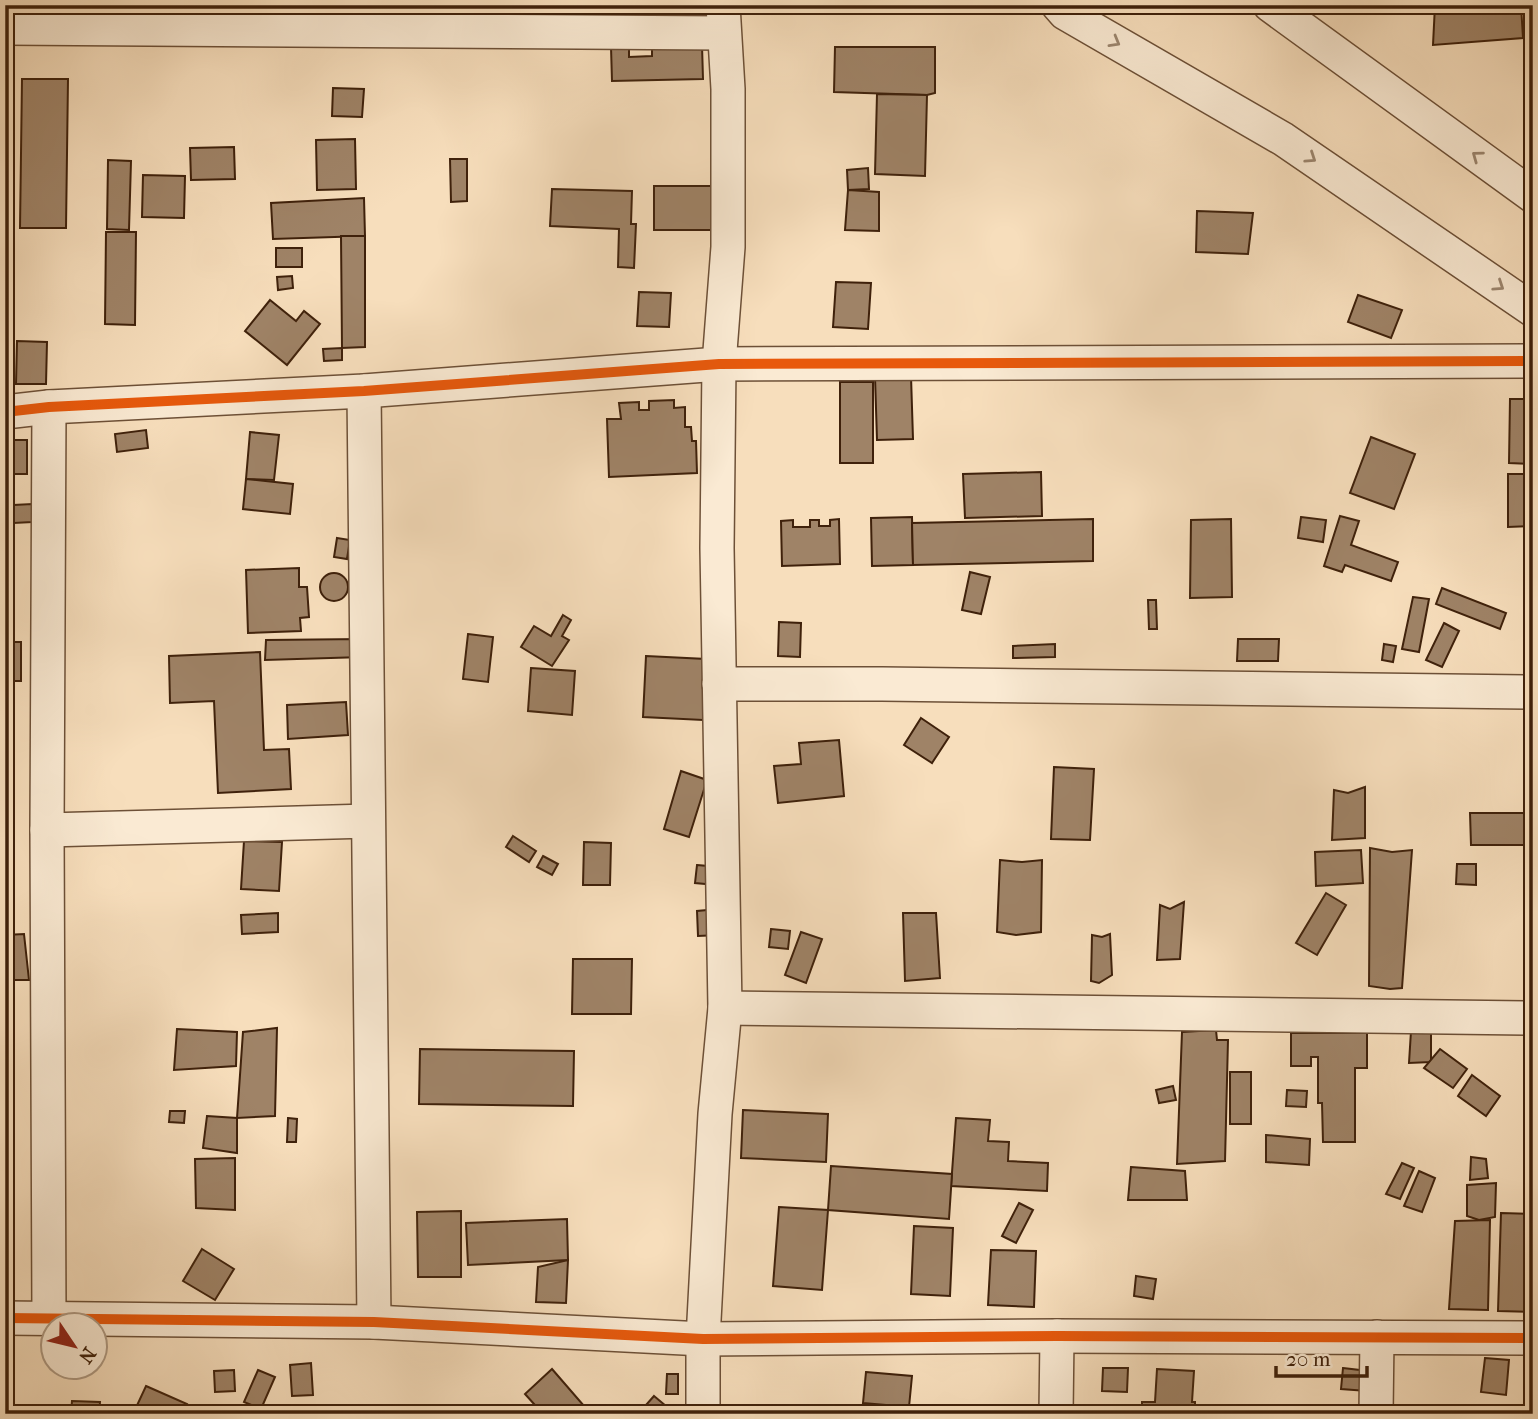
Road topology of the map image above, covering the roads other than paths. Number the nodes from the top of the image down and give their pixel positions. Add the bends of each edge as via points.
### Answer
1 (1058, 5) edge
2 (1270, 5) edge
3 (723, 19) edge
4 (5, 28) edge
5 (1533, 196) edge
6 (1533, 310) edge
7 (1533, 361) edge
8 (719, 364) junction
9 (364, 391) junction
10 (50, 407) junction
11 (5, 412) edge
12 (719, 684) junction
13 (1533, 692) edge
14 (368, 821) junction
15 (47, 830) junction
16 (725, 1008) junction
17 (1533, 1018) edge
18 (49, 1310) edge
19 (5, 1318) edge
20 (38, 1318) edge
21 (108, 1319) edge
22 (374, 1322) junction
23 (1058, 1336) junction
24 (1377, 1337) junction
25 (1533, 1338) edge
26 (703, 1339) junction
27 (703, 1414) edge
28 (1056, 1414) edge
29 (1376, 1414) edge

1 -> 6 street via 1283,139
5 -> 2 street
3 - 4 street
3 - 8 street via 728,247
7 - 8 street
8 - 9 street
8 - 12 street
9 - 10 street
9 - 14 street
10 - 11 street
10 - 15 street
12 - 13 street
12 - 16 street
14 - 15 street
14 - 22 street
15 - 18 street
16 - 17 street
16 - 26 street
19 - 20 street
21 - 22 street
22 - 26 street
23 - 24 street
23 - 26 street
23 - 28 street
24 - 25 street
24 - 29 street
26 - 27 street

